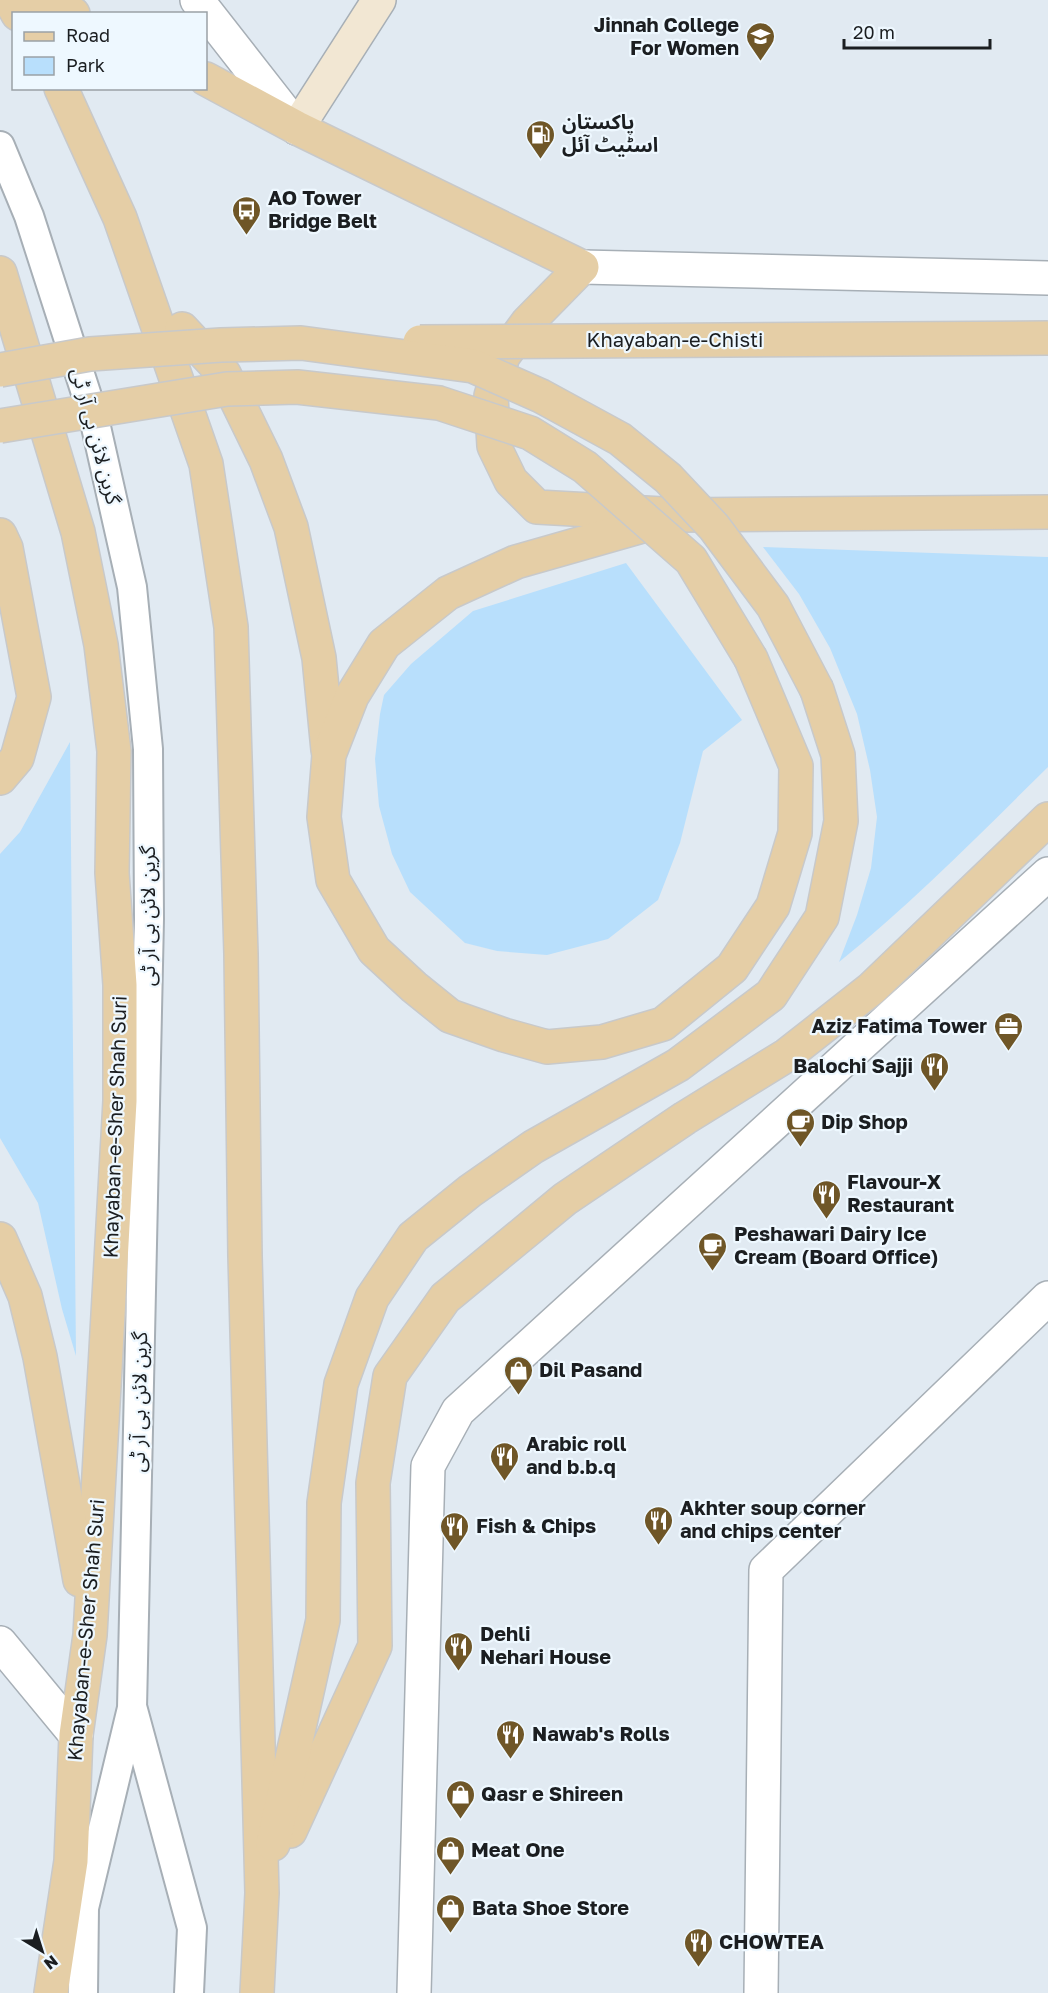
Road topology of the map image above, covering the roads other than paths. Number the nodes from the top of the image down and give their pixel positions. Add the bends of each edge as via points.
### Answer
1 (45, 0) edge
2 (197, 0) edge
3 (379, 0) edge
4 (69, 12) edge
5 (206, 12) edge
6 (207, 13) edge
7 (207, 80) edge
8 (61, 90) edge
9 (297, 128) junction
10 (0, 146) edge
11 (582, 267) junction
12 (0, 273) edge
13 (1048, 278) edge
14 (147, 293) junction
15 (1048, 338) edge
16 (301, 343) junction
17 (0, 370) edge
18 (0, 426) edge
19 (1048, 512) edge
20 (681, 515) junction
21 (0, 535) edge
22 (329, 754) junction
23 (0, 778) edge
24 (1048, 819) edge
25 (1048, 874) edge
26 (0, 1239) edge
27 (1048, 1298) edge
28 (90, 1635) junction
29 (0, 1643) edge
30 (132, 1708) junction
31 (76, 1735) junction
32 (262, 1893) junction
33 (51, 1993) edge
34 (83, 1993) edge
35 (189, 1993) edge
36 (257, 1993) edge
37 (414, 1993) edge
38 (761, 1993) edge

1 - 4 main road
2 - 5 street
3 - 9 street
6 - 9 street
7 - 9 main road
8 - 14 main road via 120,218
9 - 11 main road
10 - 30 lane, گرین لائن بی آر ٹی via 29,216 94,418 132,587 148,749 149,919
11 - 13 street
11 - 20 main road via 528,322 503,356 491,396 494,446 511,481 537,507
12 - 28 main road, Khayaban-e-Sher Shah Suri via 78,532 101,645 114,751 112,873 120,985 120,1101
14 - 22 main road via 224,374 266,460 291,527 302,573 319,658
14 - 32 main road via 206,464 231,627
15 - 16 main road, Khayaban-e-Chisti, bridge
16 - 17 main road, bridge via 90,354
16 - 32 main road, bridge via 473,366 541,396 620,439 668,478 714,527 773,606 817,690 838,754 841,821 822,917 771,994 678,1065 532,1147 470,1191 413,1237 372,1298 341,1384 324,1503 322,1620
18 - 22 main road, bridge via 227,389 297,387 439,403 530,433 585,467 691,560 751,659 796,766 795,833 773,906 732,968 663,1024 602,1042 547,1047 450,1016 374,950 333,880 324,817
19 - 20 main road
20 - 22 main road via 516,562 448,593 384,644 352,696
21 - 23 main road via 6,548 34,697 16,758
24 - 32 main road via 871,989 787,1055 565,1199 445,1298 390,1376 373,1483 375,1646
25 - 37 street via 459,1411 428,1466
26 - 28 main road via 25,1296 40,1357
27 - 38 street via 766,1570
28 - 31 main road, Khayaban-e-Sher Shah Suri
29 - 31 street
30 - 34 lane, گرین لائن بی آر ٹی via 84,1908
30 - 35 lane, گرین لائن بی آر ٹی via 192,1928
31 - 33 main road, Khayaban-e-Sher Shah Suri via 71,1861
32 - 36 main road

